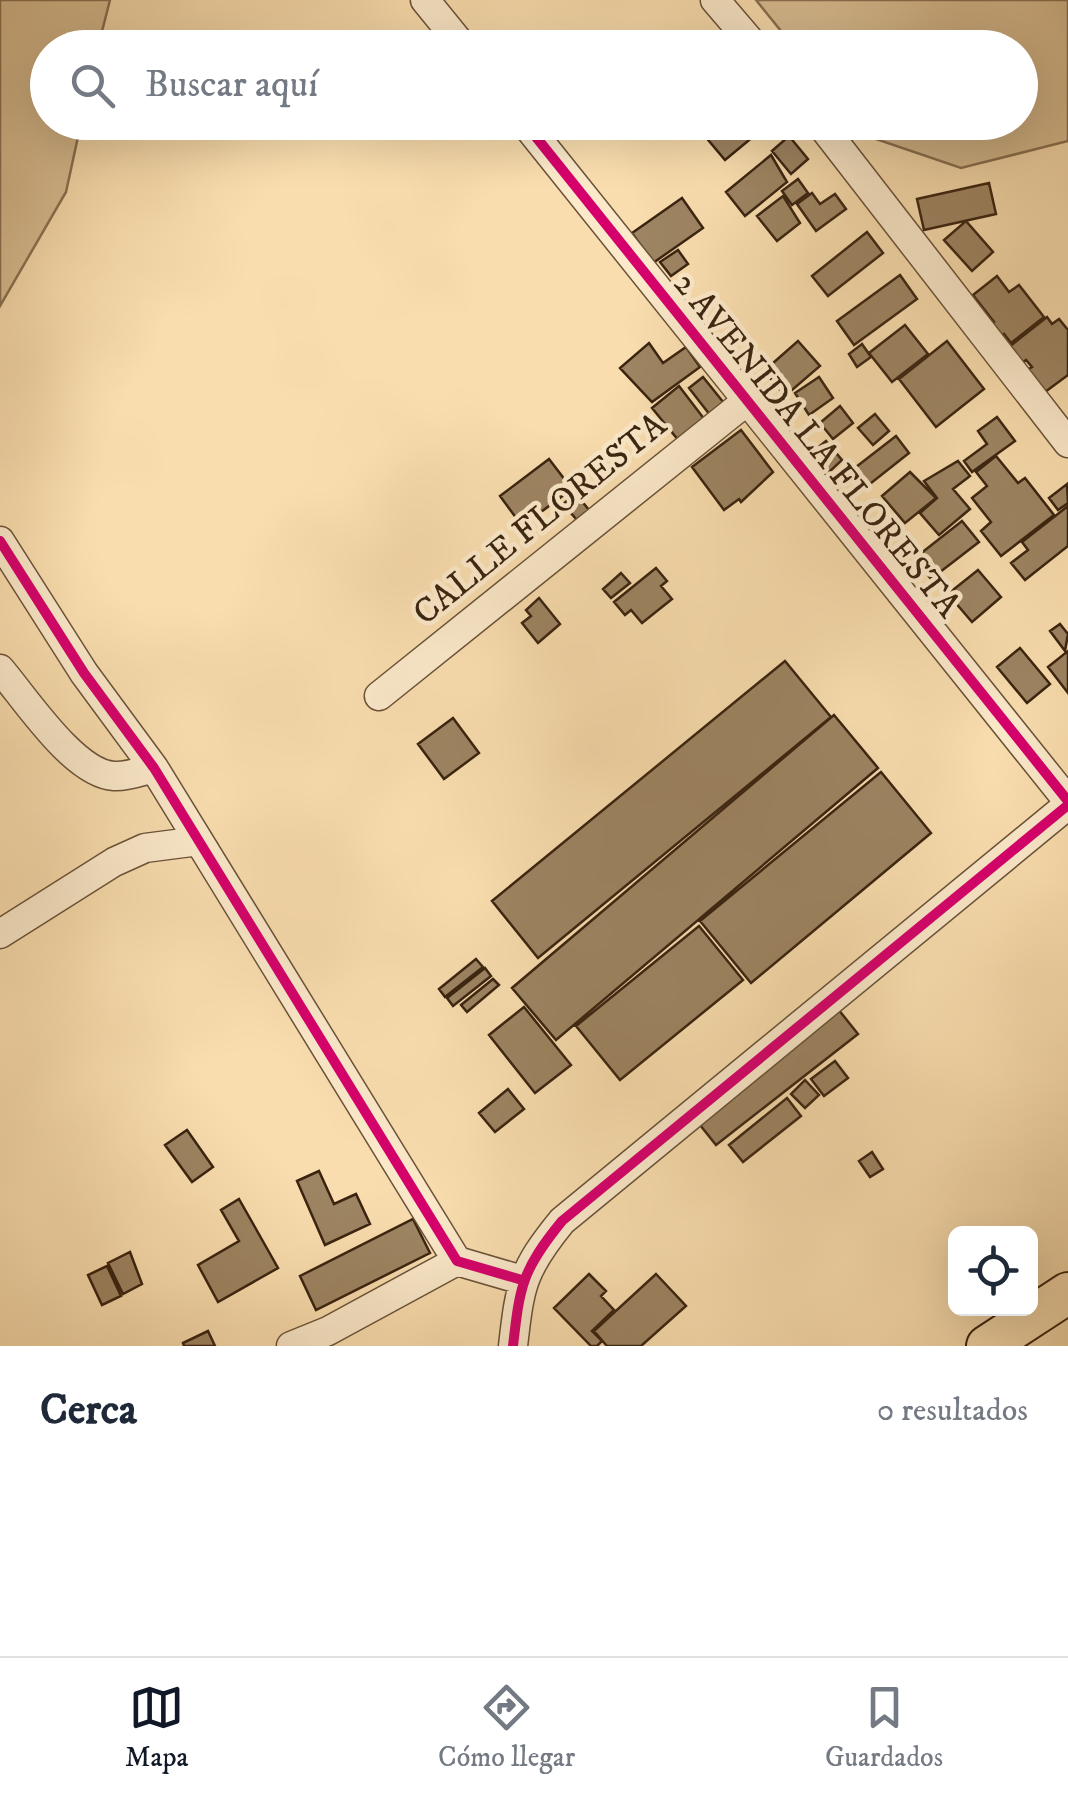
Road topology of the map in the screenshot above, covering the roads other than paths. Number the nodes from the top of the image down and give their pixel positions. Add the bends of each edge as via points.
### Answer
1 (425, 0) edge
2 (716, 0) edge
3 (449, 30) edge
4 (741, 30) edge
5 (539, 140) edge
6 (833, 140) edge
7 (748, 400) junction
8 (1068, 443) edge
9 (0, 541) edge
10 (0, 669) edge
11 (379, 696) dead end
12 (154, 768) junction
13 (1068, 803) edge
14 (199, 841) junction
15 (0, 934) edge
16 (457, 1261) junction
17 (522, 1280) junction
18 (1068, 1293) edge
19 (1068, 1308) edge
20 (290, 1346) edge
21 (513, 1346) edge
22 (987, 1346) edge
23 (1016, 1346) edge

1 - 3 street
2 - 4 street
5 - 7 street, 2 AVENIDA LA FLORESTA
6 - 8 street
7 - 11 street, CALLE FLORESTA
7 - 13 street, 2 AVENIDA LA FLORESTA
9 - 12 street
10 - 12 street via 72,754 94,769 118,776
12 - 14 street
13 - 17 street via 562,1221 530,1259
14 - 15 street via 144,848 114,862
14 - 16 street
16 - 17 street
16 - 20 street
17 - 21 street
18 - 22 highway
19 - 23 highway

